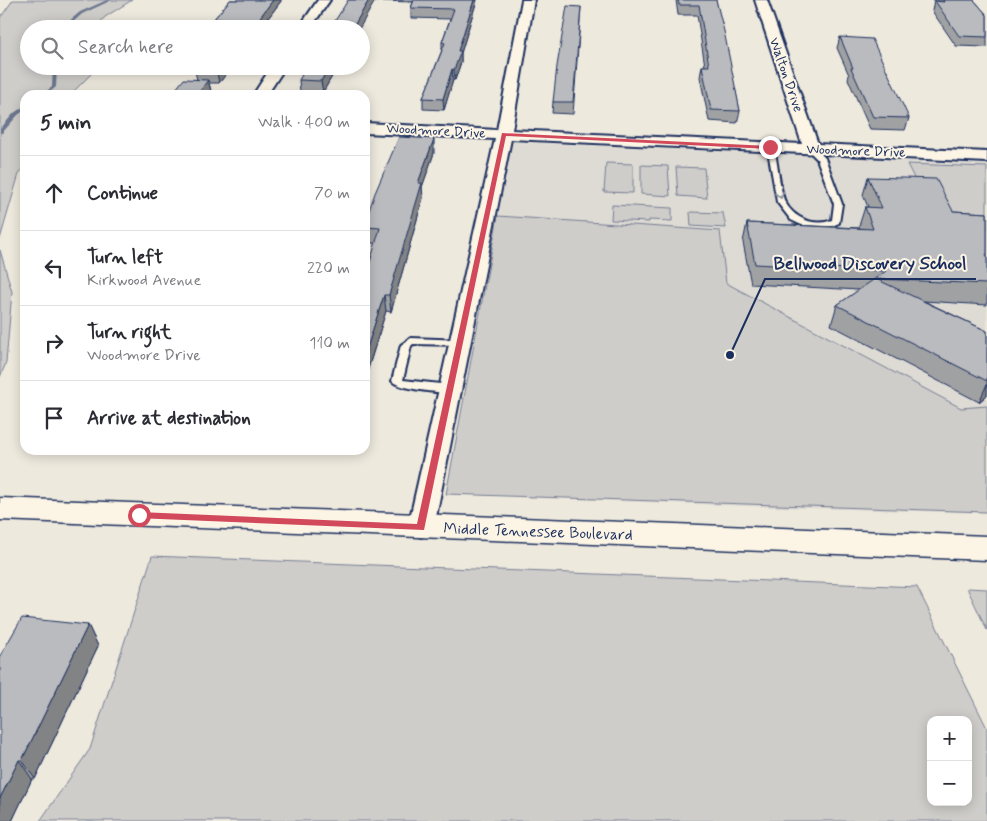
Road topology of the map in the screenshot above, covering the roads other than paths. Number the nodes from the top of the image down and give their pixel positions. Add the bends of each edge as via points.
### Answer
1 (324, 0) edge
2 (528, 0) edge
3 (761, 0) edge
4 (310, 20) edge
5 (273, 75) edge
6 (263, 90) edge
7 (370, 128) edge
8 (504, 134) junction
9 (770, 147) junction
10 (812, 150) junction
11 (987, 157) edge
12 (460, 342) junction
13 (450, 389) junction
14 (0, 509) edge
15 (421, 527) junction
16 (987, 548) edge

1 - 4 street
2 - 8 street
3 - 10 street, Walton Drive
5 - 6 street
7 - 8 street, Woodmore Drive
8 - 9 street, Woodmore Drive
8 - 12 street
9 - 10 street, Woodmore Drive
9 -> 10 lane via 781,202 794,218 808,225 825,226 836,221 838,204 821,158
10 - 11 street, Woodmore Drive
12 - 13 street
12 - 13 lane via 411,341 406,345 396,381
13 - 15 street
14 - 15 main road, Middle Tennessee Boulevard
15 - 16 main road, Middle Tennessee Boulevard

